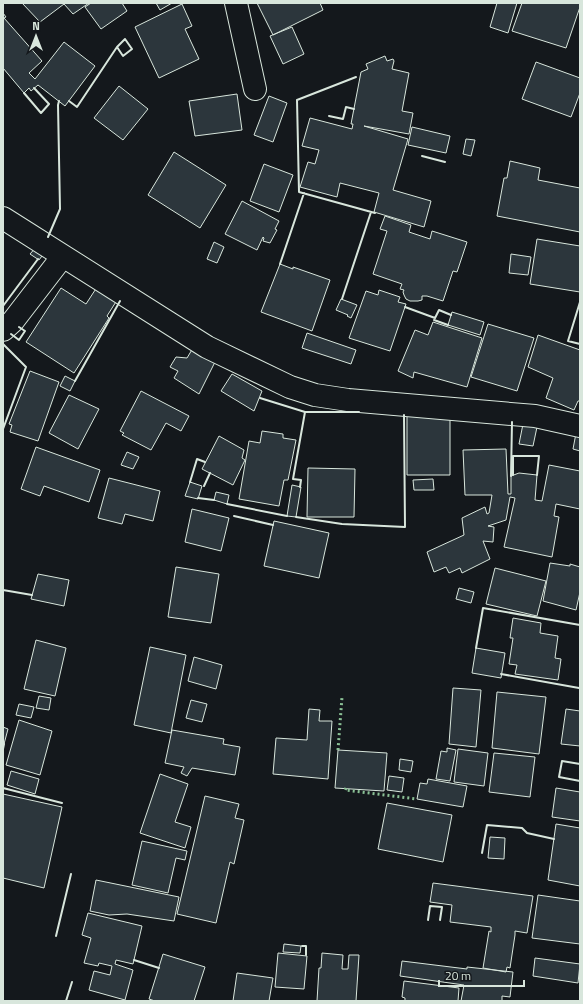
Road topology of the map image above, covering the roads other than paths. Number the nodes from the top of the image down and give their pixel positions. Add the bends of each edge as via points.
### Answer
1 (236, 3) edge
2 (255, 89) dead end
3 (3, 218) edge
4 (63, 256) junction
5 (3, 330) edge
6 (580, 426) edge

1 - 2 street
3 - 4 street
4 - 5 street via 13,321
4 - 6 street via 207,347 290,387 316,395 348,400 535,416

